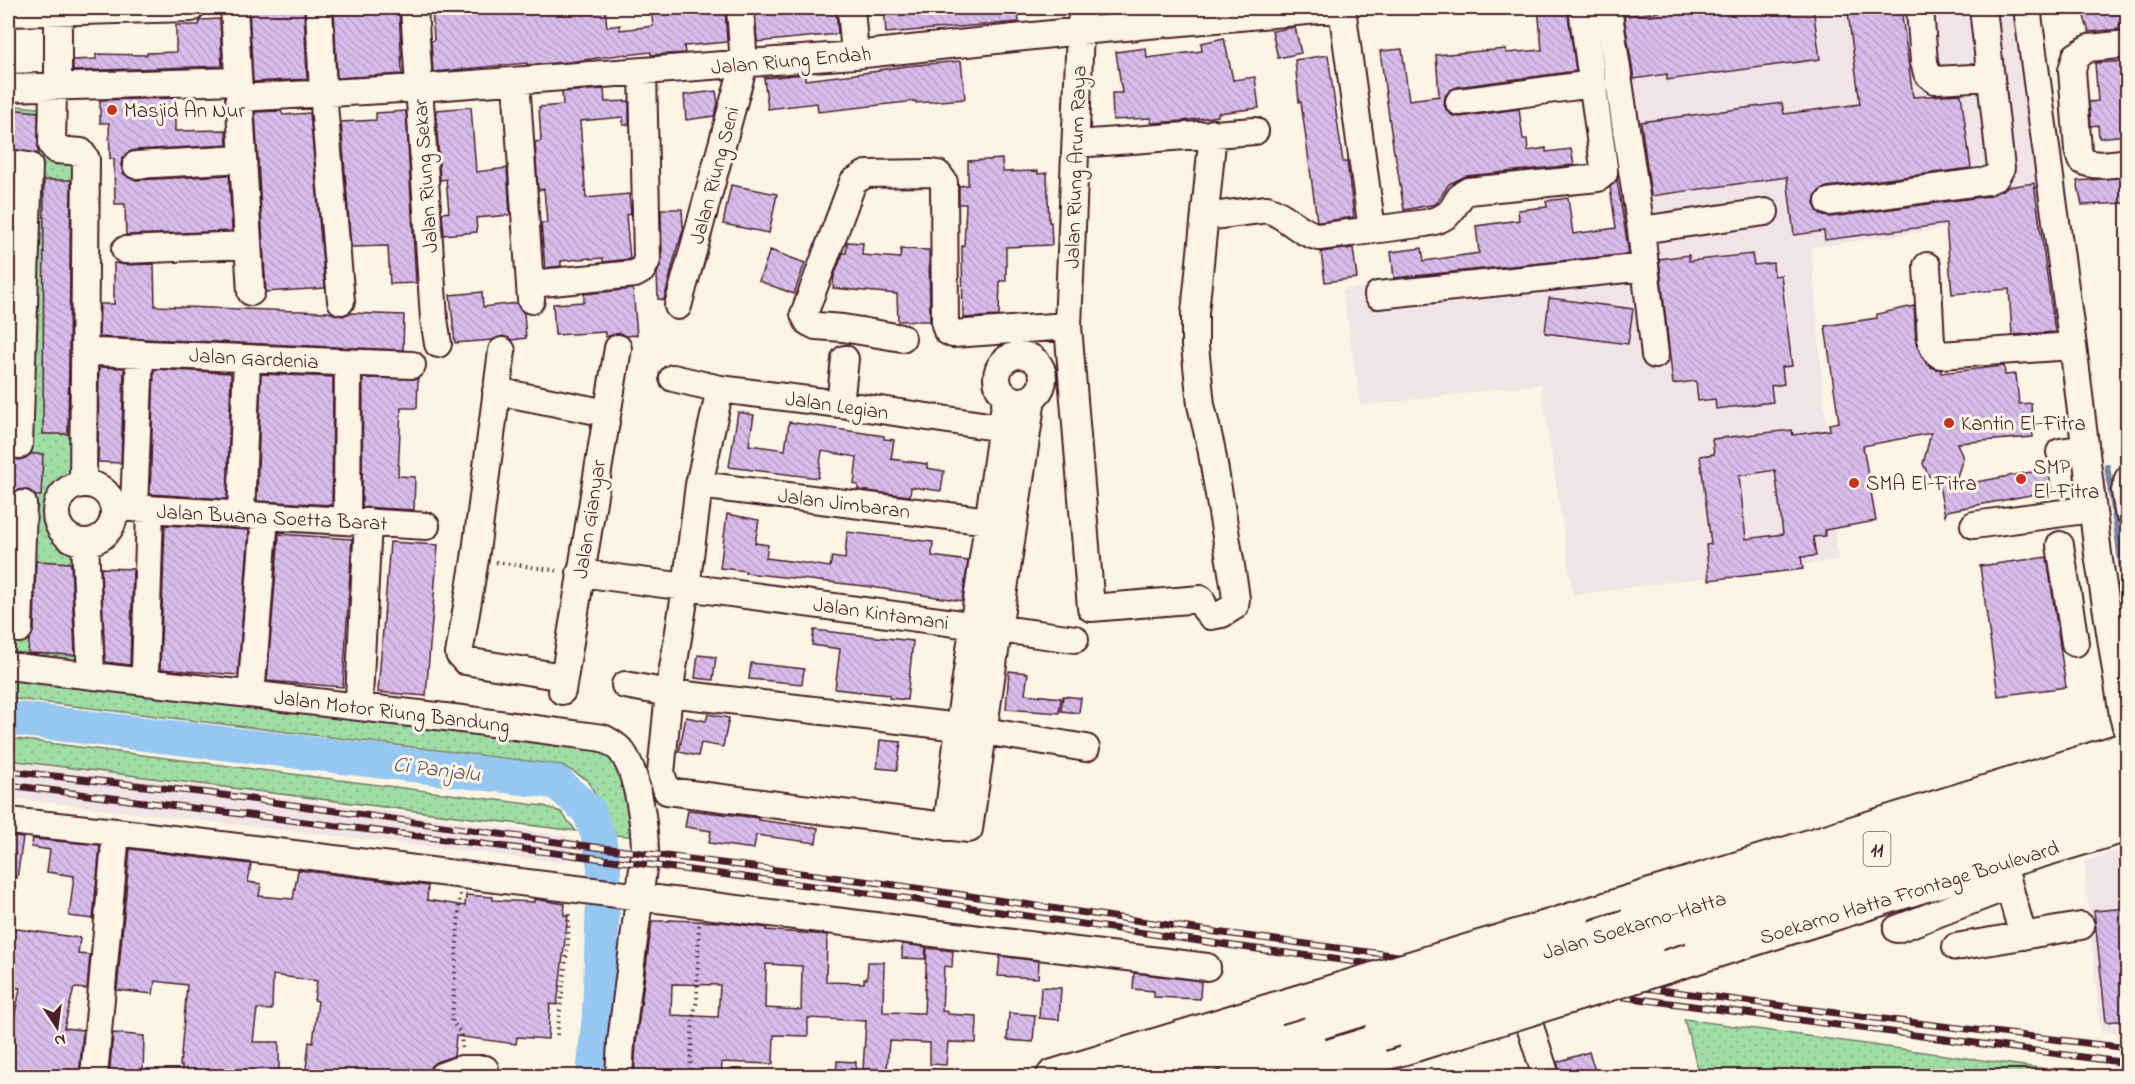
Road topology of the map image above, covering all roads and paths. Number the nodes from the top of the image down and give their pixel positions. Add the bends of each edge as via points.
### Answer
1 (191, 8) edge
2 (234, 8) edge
3 (320, 8) edge
4 (414, 8) edge
5 (740, 8) edge
6 (851, 8) edge
7 (1341, 8) edge
8 (1582, 8) edge
9 (1608, 8) edge
10 (1920, 8) edge
11 (1983, 8) edge
12 (2027, 8) edge
13 (61, 10) edge
14 (8, 13) edge
15 (1081, 20) edge
16 (2127, 44) edge
17 (855, 55) junction
18 (744, 64) junction
19 (643, 72) junction
20 (1992, 77) junction
21 (516, 81) junction
22 (1593, 84) junction
23 (8, 88) edge
24 (55, 88) junction
25 (419, 88) junction
26 (239, 89) junction
27 (323, 93) junction
28 (1458, 102) dead end
29 (1255, 131) dead end
30 (1213, 133) junction
31 (1076, 144) junction
32 (243, 159) junction
33 (2127, 162) edge
34 (8, 163) edge
35 (136, 165) dead end
36 (1829, 202) dead end
37 (1765, 212) dead end
38 (1205, 217) junction
39 (1372, 230) junction
40 (1641, 230) junction
41 (248, 245) junction
42 (125, 250) dead end
43 (1927, 266) dead end
44 (1645, 267) junction
45 (251, 292) dead end
46 (1378, 295) dead end
47 (341, 301) dead end
48 (678, 306) dead end
49 (1005, 330) junction
50 (1068, 335) junction
51 (902, 338) dead end
52 (438, 344) dead end
53 (2073, 346) junction
54 (618, 348) dead end
55 (502, 351) dead end
56 (96, 352) dead end
57 (140, 353) junction
58 (1013, 355) junction
59 (1655, 355) dead end
60 (247, 358) junction
61 (845, 359) dead end
62 (348, 363) junction
63 (412, 365) dead end
64 (673, 378) dead end
65 (1037, 386) junction
66 (720, 389) junction
67 (496, 391) junction
68 (14, 392) edge
69 (1006, 397) junction
70 (840, 404) junction
71 (607, 413) junction
72 (1002, 428) junction
73 (19, 445) dead end
74 (2085, 448) junction
75 (2060, 452) dead end
76 (2127, 479) edge
77 (83, 484) junction
78 (699, 485) junction
79 (15, 504) edge
80 (54, 506) junction
81 (129, 508) junction
82 (2092, 509) junction
83 (2127, 511) edge
84 (253, 516) junction
85 (988, 521) junction
86 (357, 522) junction
87 (1974, 525) dead end
88 (426, 526) dead end
89 (85, 542) junction
90 (2098, 554) junction
91 (475, 559) junction
92 (580, 573) junction
93 (686, 588) junction
94 (986, 627) junction
95 (19, 629) dead end
96 (1075, 639) dead end
97 (2075, 643) dead end
98 (8, 666) edge
99 (145, 672) dead end
100 (91, 675) junction
101 (252, 684) dead end
102 (624, 685) dead end
103 (669, 693) junction
104 (359, 698) dead end
105 (959, 727) junction
106 (984, 731) junction
107 (2127, 733) edge
108 (1086, 748) dead end
109 (2127, 748) edge
110 (2127, 772) edge
111 (2127, 802) edge
112 (8, 821) edge
113 (2127, 825) edge
114 (958, 828) junction
115 (116, 832) junction
116 (462, 875) junction
117 (2006, 875) junction
118 (1862, 883) junction
119 (1926, 885) junction
120 (572, 889) junction
121 (631, 897) junction
122 (700, 906) junction
123 (2081, 926) dead end
124 (1897, 929) dead end
125 (2023, 936) junction
126 (1636, 938) junction
127 (1956, 947) dead end
128 (1207, 967) dead end
129 (1525, 1011) junction
130 (557, 1035) dead end
131 (1544, 1069) edge
132 (462, 1072) edge
133 (94, 1077) edge
134 (619, 1077) edge
135 (690, 1077) edge
136 (1053, 1077) edge
137 (1139, 1077) edge
138 (1238, 1077) edge
139 (1307, 1077) edge

1 - 13 street
2 - 26 street
3 - 27 street
4 - 25 street, Jalan Riung Sekar
5 - 18 street, Jalan Riung Seni
6 - 17 street
7 - 15 street, Jalan Riung Endah
7 - 39 street
8 - 22 street
9 - 40 street
10 - 20 street via 1927,73 1935,80
11 - 20 street
12 - 53 street
13 - 14 street
13 - 24 street
15 - 17 street, Jalan Riung Endah
15 - 31 street, Jalan Riung Arum Raya
16 - 33 street via 2089,48 2076,56 2072,70 2081,160 2096,165
17 - 18 street, Jalan Riung Endah
18 - 19 street, Jalan Riung Endah
18 - 48 street, Jalan Riung Seni
19 - 21 street, Jalan Riung Endah
19 - 21 street via 647,260 642,270 531,292
20 - 36 street via 2001,168 1996,177
21 - 25 street, Jalan Riung Endah
22 - 28 street
22 - 39 street via 1604,167 1598,178 1468,191 1440,219
23 - 24 street, Jalan Riung Endah
24 - 26 street, Jalan Riung Endah
24 - 77 street via 52,145 56,150 81,152 86,159
25 - 27 street, Jalan Riung Endah
25 - 52 street, Jalan Riung Sekar
26 - 27 street, Jalan Riung Endah
26 - 32 street
27 - 47 street
29 - 30 street
30 - 31 street
30 - 38 street
31 - 50 street, Jalan Riung Arum Raya
32 - 35 street
32 - 41 street
34 - 68 street via 29,166
37 - 40 street
38 - 39 street via 1268,209 1319,237
38 - 50 street, Jalan Riung Arum Raya via 1195,313 1196,346 1201,405 1236,599 1234,606 1222,614 1211,616 1201,599 1091,608
40 - 44 street
41 - 42 street
41 - 45 street
43 - 53 street via 1931,342 1940,355
44 - 46 street
44 - 59 street
49 - 50 street
49 - 51 street via 947,331 944,182 938,174 866,174 854,182 804,314 816,326
49 - 58 street
50 - 65 street
53 - 74 street
54 - 71 street, Jalan Gianyar
55 - 67 street
56 - 57 street, Jalan Gardenia
57 - 60 street, Jalan Gardenia
57 - 81 street
58 - 65 street via 1026,355 1038,363
58 - 69 street via 1002,362 996,374 998,387
60 - 62 street, Jalan Gardenia
60 - 84 street
61 - 70 street
62 - 63 street, Jalan Gardenia
62 - 86 street
64 - 66 street, Jalan Legian
65 - 69 street via 1019,401
65 - 94 street
66 - 70 street, Jalan Legian
66 - 78 street
67 - 71 street
67 - 91 street
68 - 73 street
69 - 72 street
70 - 72 street, Jalan Legian
71 - 92 street, Jalan Gianyar
72 - 85 street
74 - 75 street
74 - 82 street
76 - 83 street
77 - 80 street via 67,490
77 - 81 street via 95,485
78 - 85 street, Jalan Jimbaran
78 - 93 street
79 - 80 street
79 - 95 street
80 - 89 street via 62,531
81 - 84 street, Jalan Buana Soetta Barat
81 - 89 street via 114,516 107,531
81 - 99 street
82 - 87 street
82 - 90 street
84 - 86 street, Jalan Buana Soetta Barat
84 - 101 street
85 - 94 street
86 - 88 street, Jalan Buana Soetta Barat
86 - 104 street
89 - 100 street
90 - 97 street via 2061,552
90 - 107 street
91 - 92 path
91 - 92 street, Jalan Gianyar via 459,654 465,660 563,684
92 - 93 street, Jalan Kintamani
93 - 94 street, Jalan Kintamani
93 - 103 street
94 - 96 street, Jalan Kintamani
94 - 105 street
94 - 106 street
98 - 100 street, Jalan Motor Riung Bandung
100 - 121 street, Jalan Motor Riung Bandung via 603,738 621,750 630,765 645,834
102 - 103 street
103 - 105 street
103 - 114 street via 661,773 667,791
105 - 114 street
106 - 108 street
106 - 114 street
109 - 136 main road, Jalan Soekarno-Hatta, bridge
110 - 126 highway, Jalan Soekarno-Hatta / 11
111 - 118 highway, Jalan Soekarno-Hatta / 11
112 - 115 street
113 - 117 main road, Soekarno Hatta Frontage Boulevard
115 - 116 street
115 - 133 street
116 - 120 street
116 - 132 path via 452,1022 461,1033
117 - 119 main road, Soekarno Hatta Frontage Boulevard
117 - 124 street
117 - 125 street
118 - 119 highway
118 - 126 highway, Jalan Soekarno-Hatta / 11
119 - 129 main road, Soekarno Hatta Frontage Boulevard, bridge
120 - 121 street
120 - 130 path
121 - 122 street
121 - 134 street, Jalan Motor Riung Bandung
122 - 128 street
122 - 135 path
123 - 125 street
125 - 127 street
126 - 137 highway, Jalan Soekarno-Hatta / 11, bridge via 1320,1022
126 - 138 highway, Jalan Soekarno-Hatta / 11, bridge via 1380,1034
129 - 131 street
129 - 139 main road, bridge

